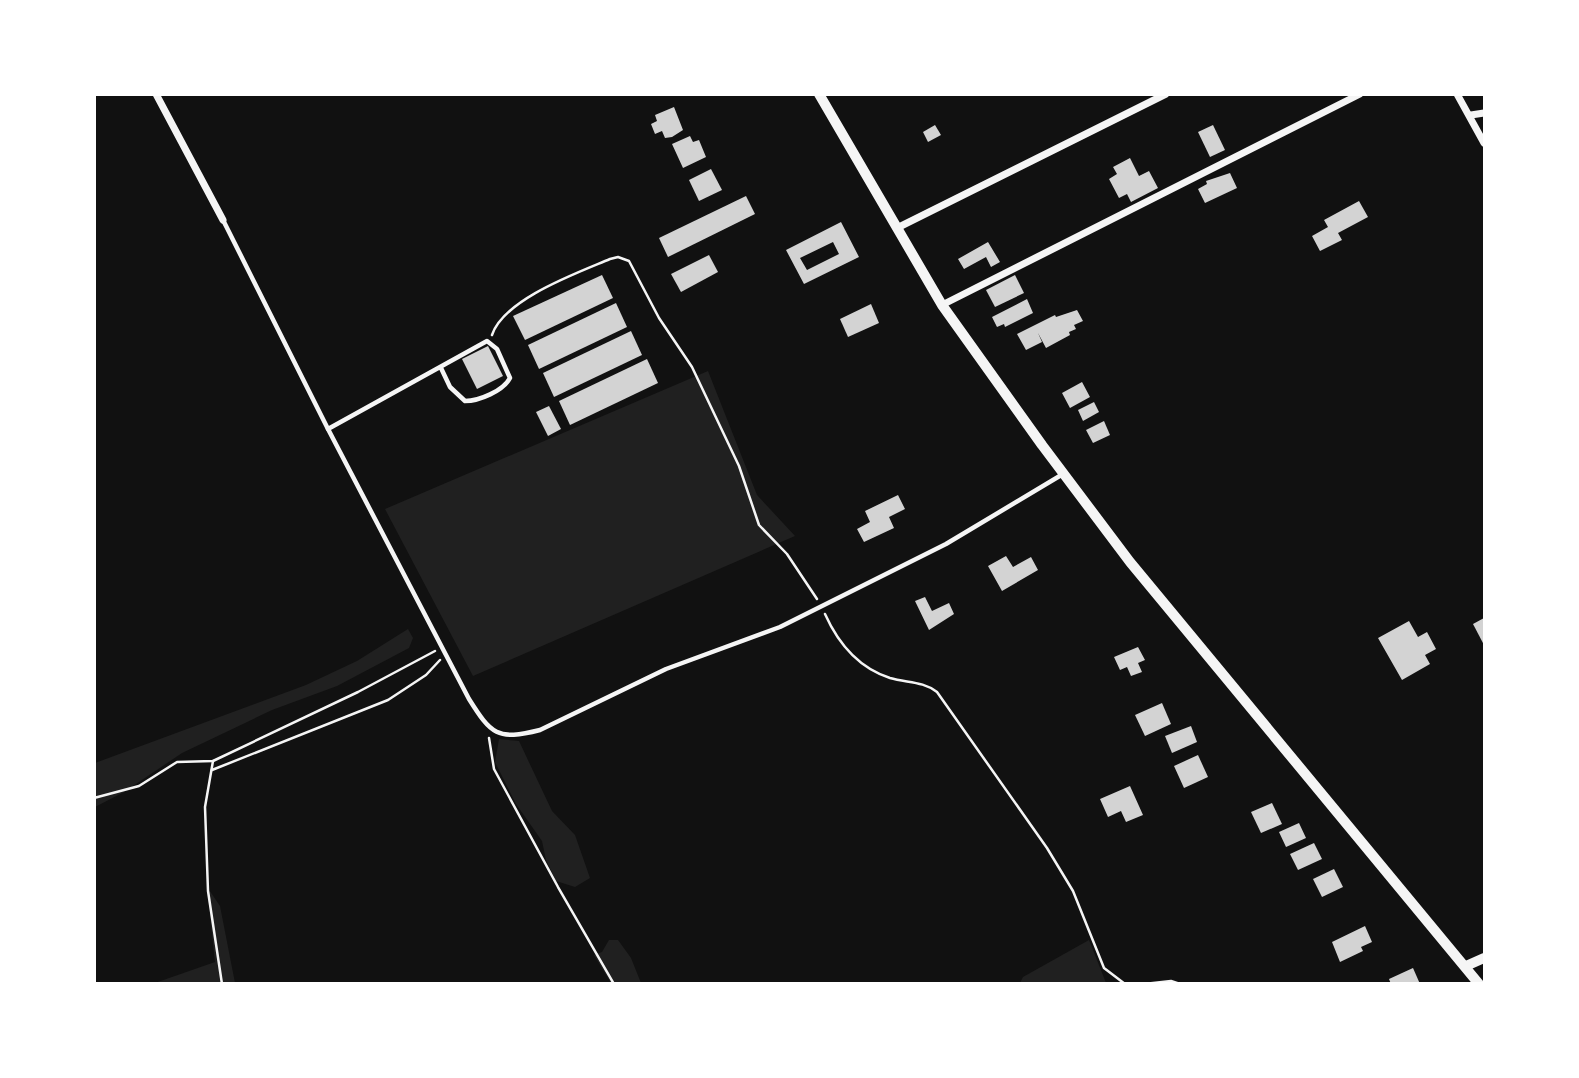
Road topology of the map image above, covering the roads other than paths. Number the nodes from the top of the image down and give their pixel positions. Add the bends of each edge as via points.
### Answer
1 (156, 94) edge
2 (819, 94) edge
3 (1166, 94) edge
4 (1360, 94) edge
5 (1457, 94) edge
6 (1485, 113) edge
7 (1471, 116) junction
8 (1485, 143) edge
9 (223, 219) joint
10 (897, 228) junction
11 (942, 305) junction
12 (441, 368) junction
13 (328, 429) junction
14 (1064, 474) junction
15 (1485, 958) edge
16 (1466, 966) junction
17 (1479, 984) edge

1 - 9 street
2 - 10 main road
3 - 10 street
4 - 11 street
5 - 7 street
6 - 7 street
7 - 8 street
9 - 13 lane
10 - 11 main road
11 - 14 main road
12 - 12 lane via 489,341 510,378 507,385 464,401
12 - 13 lane
13 - 14 lane via 487,728 509,735 540,730 666,669 780,627 946,544
14 - 16 main road via 1130,562
15 - 16 street
16 - 17 main road

